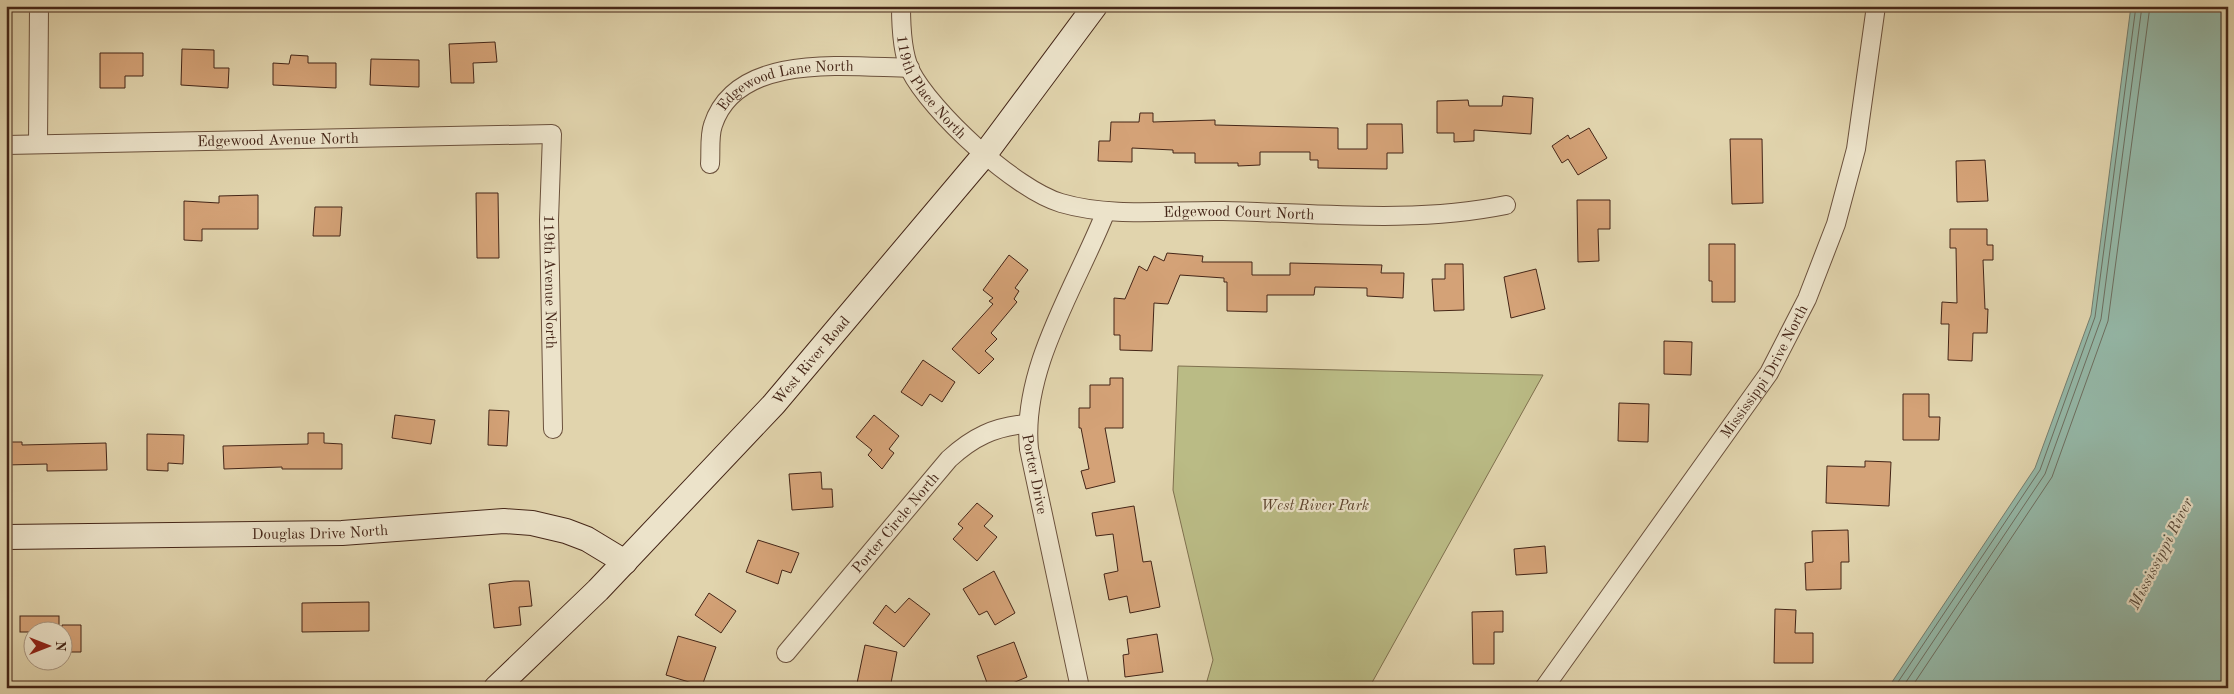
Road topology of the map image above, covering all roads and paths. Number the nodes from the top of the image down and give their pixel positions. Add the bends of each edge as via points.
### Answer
1 (39, 6) edge
2 (901, 6) edge
3 (1095, 6) edge
4 (1876, 6) edge
5 (910, 68) junction
6 (552, 134) joint
7 (38, 144) junction
8 (6, 145) edge
9 (986, 154) junction
10 (710, 164) dead end
11 (1506, 205) dead end
12 (1106, 211) junction
13 (1026, 424) junction
14 (553, 429) dead end
15 (6, 537) edge
16 (625, 562) junction
17 (786, 653) dead end
18 (496, 688) edge
19 (1080, 688) edge
20 (1544, 688) edge

1 - 7 street
2 - 5 street, 119th Place North
3 - 9 main road, West River Road
4 - 20 street, Mississippi Drive North via 1856,149 1836,224 1807,299 1769,373
5 - 9 street, 119th Place North via 934,106
5 - 10 street, Edgewood Lane North via 807,67 784,70 748,83 727,102 713,126
6 - 7 street, Edgewood Avenue North
6 - 14 street, 119th Avenue North via 549,220
7 - 8 street, Edgewood Avenue North
9 - 12 street, Edgewood Court North via 1042,196 1085,209
9 - 16 main road, West River Road via 774,404
11 - 12 street, Edgewood Court North via 1417,217
12 - 13 street, Porter Drive via 1047,343
13 - 17 street, Porter Circle North via 988,432 966,443
13 - 19 street, Porter Drive via 1028,449
15 - 16 main road, Douglas Drive North via 342,533 504,521 566,531 587,539
16 - 18 main road, West River Road

